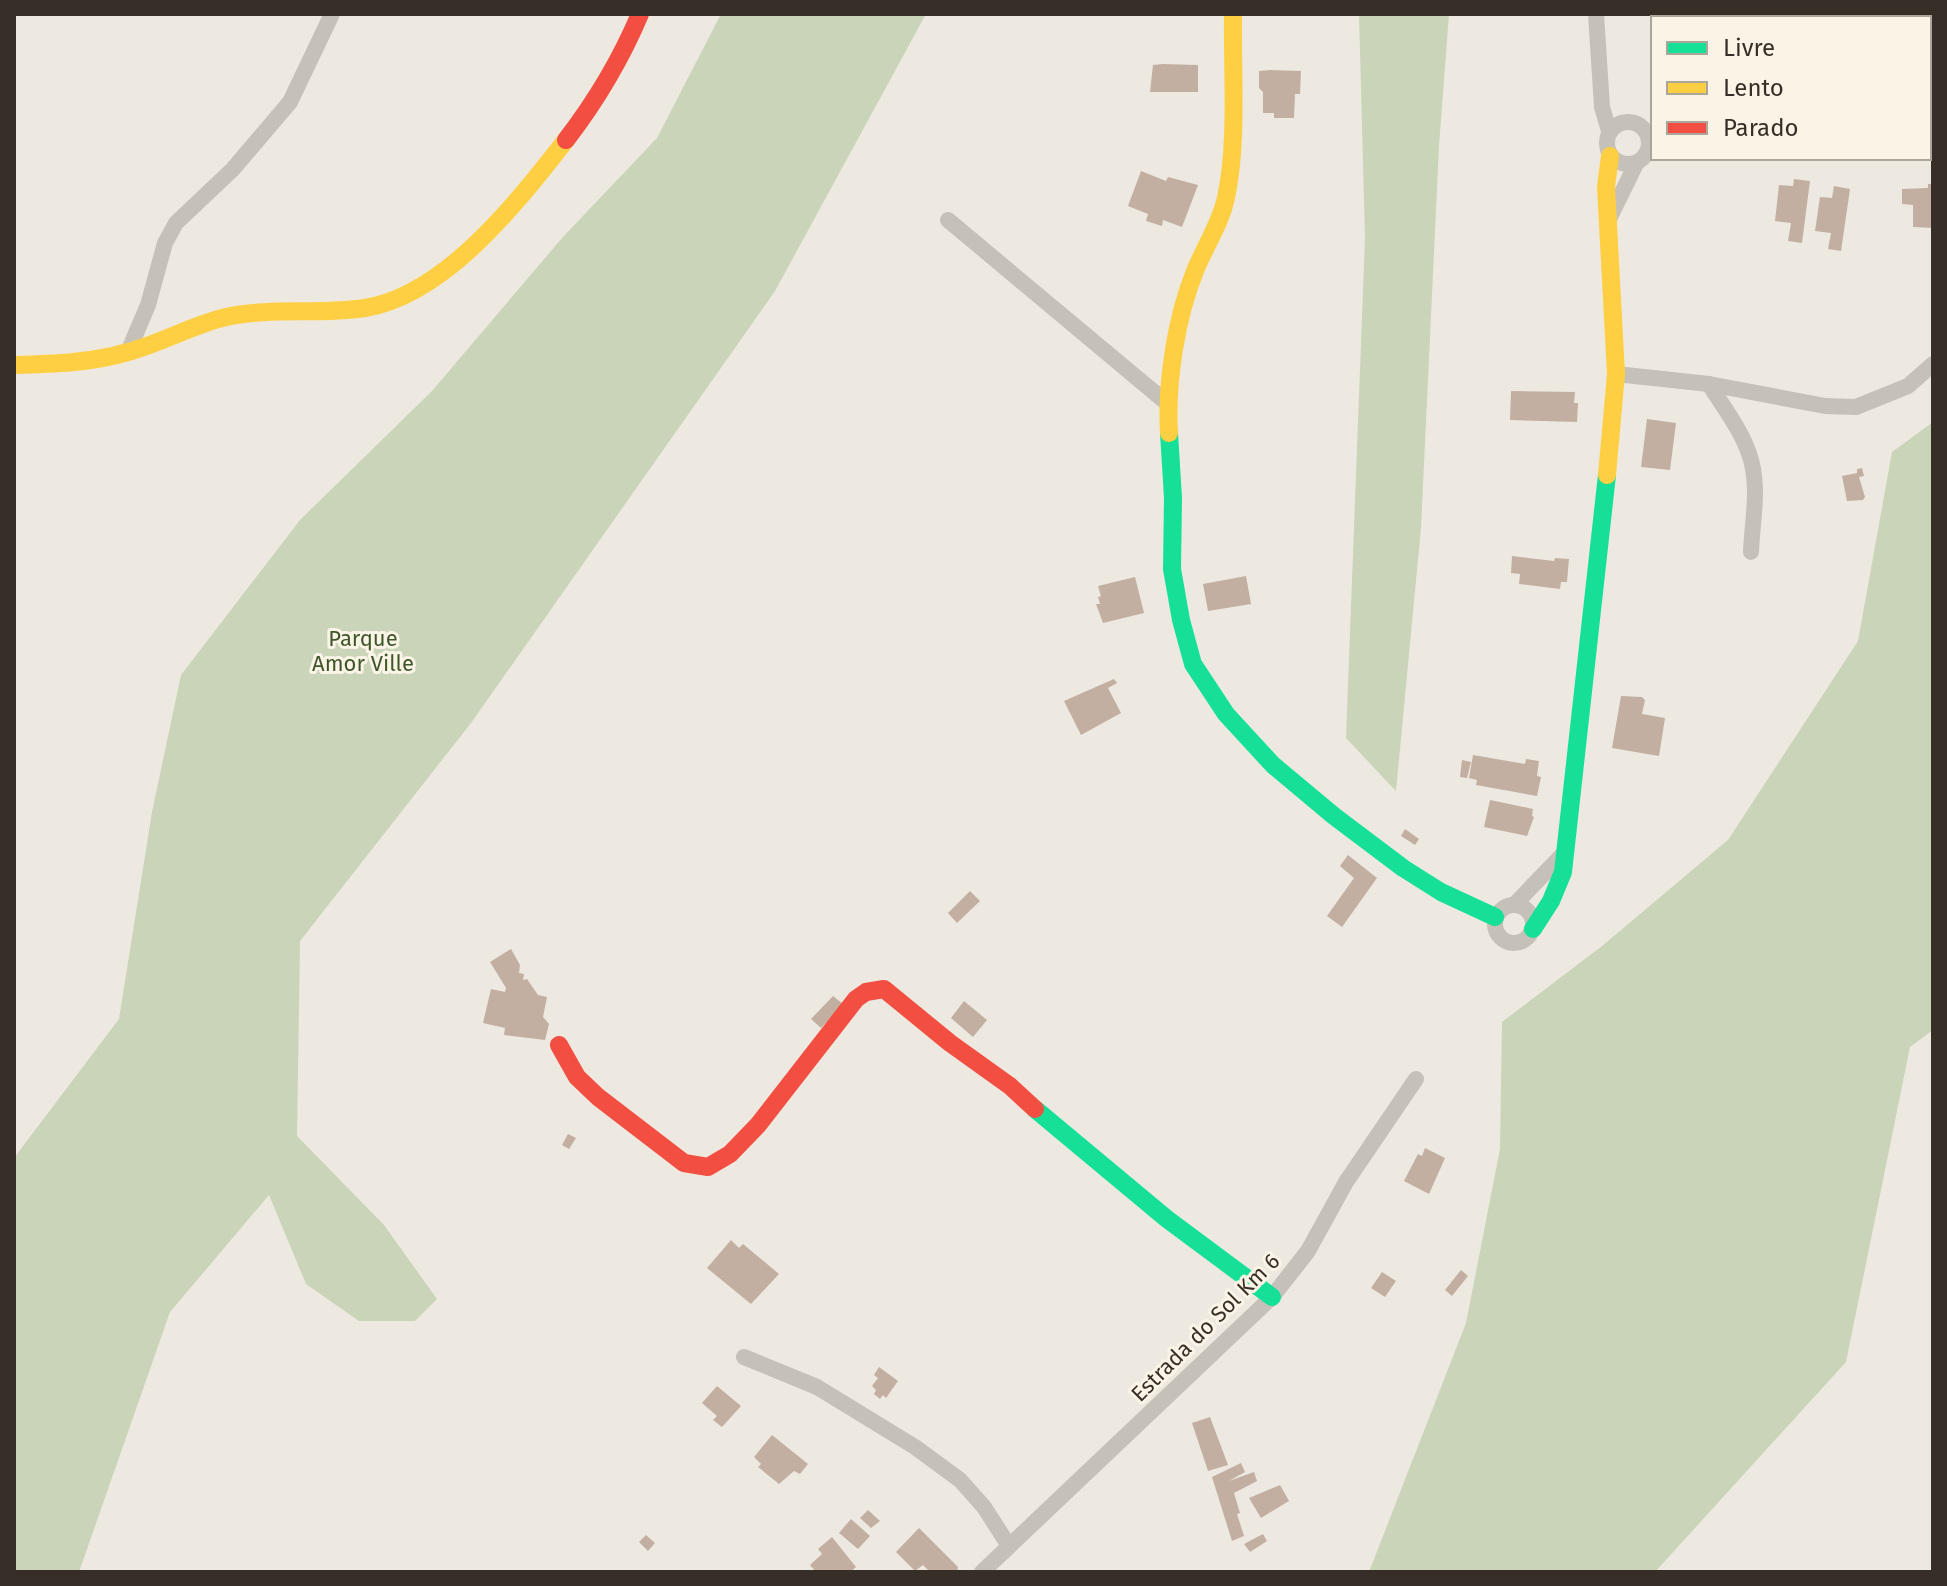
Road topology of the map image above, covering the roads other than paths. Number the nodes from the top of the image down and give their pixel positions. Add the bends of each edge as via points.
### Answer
1 (332, 14) edge
2 (640, 14) edge
3 (1233, 14) edge
4 (1596, 14) edge
5 (1601, 95) junction
6 (1641, 124) edge
7 (1609, 131) junction
8 (1610, 156) junction
9 (1645, 158) edge
10 (948, 220) dead end
11 (1607, 222) junction
12 (128, 352) junction
13 (1933, 364) edge
14 (14, 365) edge
15 (1616, 374) junction
16 (1709, 384) junction
17 (1167, 403) junction
18 (1751, 552) dead end
19 (1566, 851) junction
20 (1515, 904) junction
21 (1495, 917) junction
22 (1533, 929) junction
23 (559, 1045) dead end
24 (1416, 1079) dead end
25 (1272, 1297) junction
26 (744, 1357) dead end
27 (1009, 1546) junction
28 (982, 1572) edge

1 - 12 street via 290,102 233,169 176,223
2 - 12 street via 609,81 558,152 503,214 448,266 413,290 385,303 337,311 227,317
3 - 17 street via 1226,198 1184,302
4 - 5 street
5 - 6 street
5 - 7 street
6 - 7 street via 1618,123
6 - 9 street via 1649,142
7 - 8 street
8 - 9 street via 1627,165
8 - 11 street
9 - 11 street
10 - 17 street
11 - 15 street
12 - 14 street
13 - 16 street via 1908,386 1856,407
15 - 16 street
15 - 19 street
16 - 18 street via 1753,466
17 - 21 street via 1172,569 1193,664 1226,714 1273,765 1403,868
19 - 20 street
19 - 22 street via 1558,888
20 - 21 street
20 - 22 street via 1530,912
21 - 22 street via 1495,930 1508,942 1521,942
23 - 25 street via 577,1077 598,1097 684,1163 708,1167 730,1154 758,1125 856,999 884,989 1010,1086 1167,1219
24 - 25 street, Estrada do Sol Km 6 via 1346,1182 1308,1251
25 - 27 street, Estrada do Sol Km 6
26 - 27 street via 817,1387 915,1447 960,1480
27 - 28 street, Estrada do Sol Km 6

